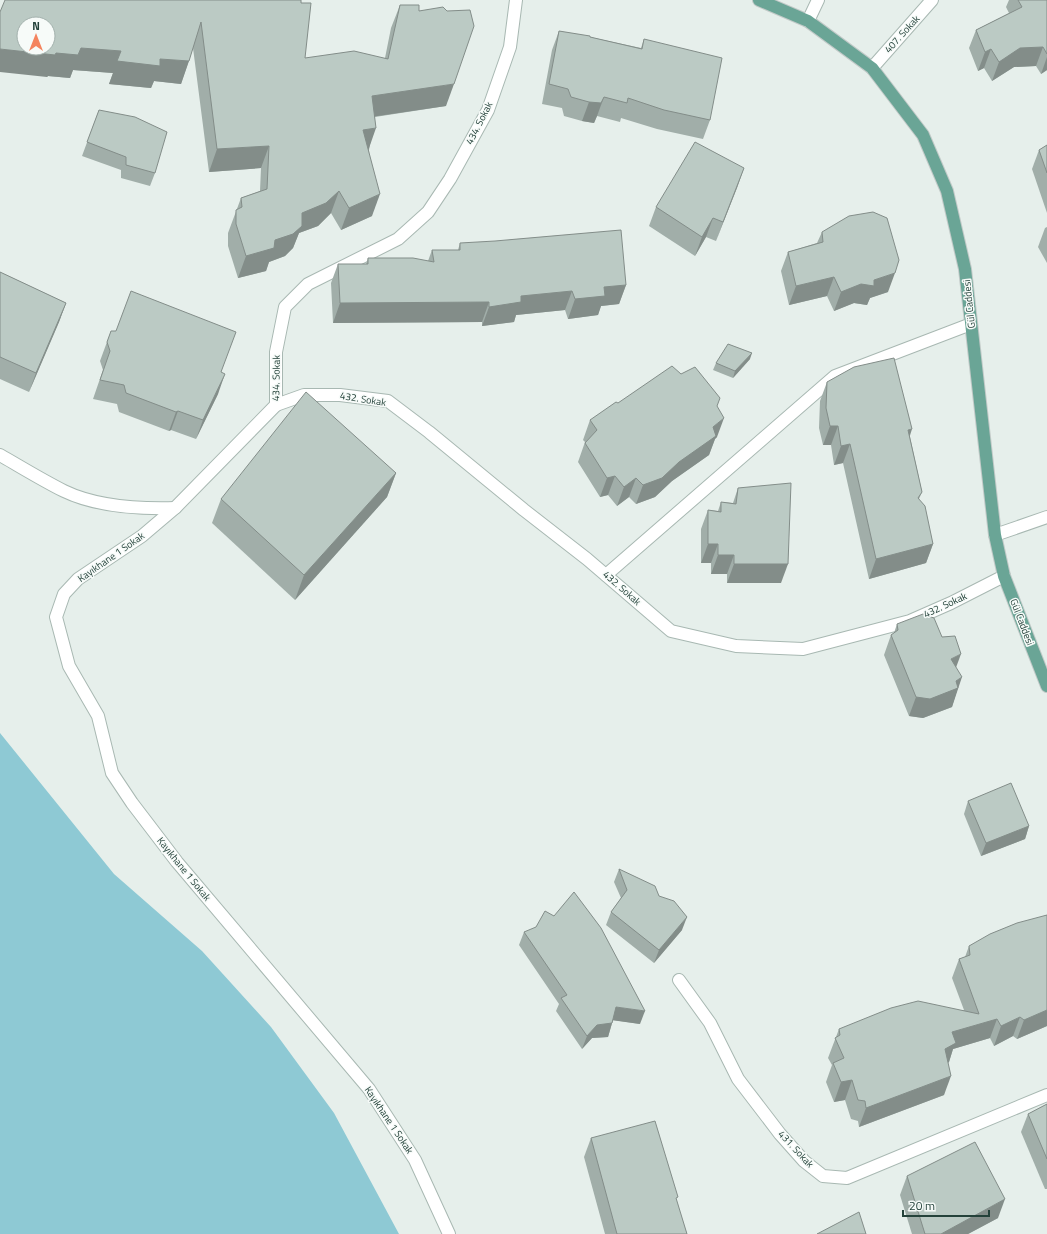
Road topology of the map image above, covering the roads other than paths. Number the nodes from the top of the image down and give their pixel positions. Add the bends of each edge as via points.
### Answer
1 (516, 0) edge
2 (759, 0) edge
3 (818, 0) edge
4 (932, 0) edge
5 (808, 21) junction
6 (872, 68) junction
7 (971, 324) junction
8 (276, 405) junction
9 (0, 455) edge
10 (175, 508) junction
11 (1047, 517) edge
12 (995, 535) junction
13 (606, 575) junction
14 (1004, 576) junction
15 (1047, 686) edge
16 (679, 980) dead end
17 (1047, 1095) edge
18 (449, 1234) edge

1 - 8 street, 434. Sokak via 510,47 488,110 450,179 428,212 398,239 308,284 285,307 276,352
2 - 5 main road, Gül Caddesi
3 - 5 street
4 - 6 street, 407. Sokak
5 - 6 main road, Gül Caddesi
6 - 7 main road, Gül Caddesi via 923,135 947,191 965,269
7 - 12 main road, Gül Caddesi
7 - 13 street via 835,376
8 - 10 street, 434. Sokak
8 - 13 street, 432. Sokak via 304,395 340,395 388,401
9 - 10 street via 65,492 94,501 150,509
10 - 18 street, Kayıkhane 1 Sokak via 142,536 78,579 64,594 56,617 69,666 98,716 112,773 132,803 177,862 369,1089 415,1160
11 - 12 street
12 - 14 main road, Gül Caddesi
13 - 14 street, 432. Sokak via 671,631 736,646 802,649 910,621 951,604
14 - 15 main road, Gül Caddesi
16 - 17 street, 431. Sokak via 710,1023 738,1079 780,1134 804,1161 823,1176 847,1178

